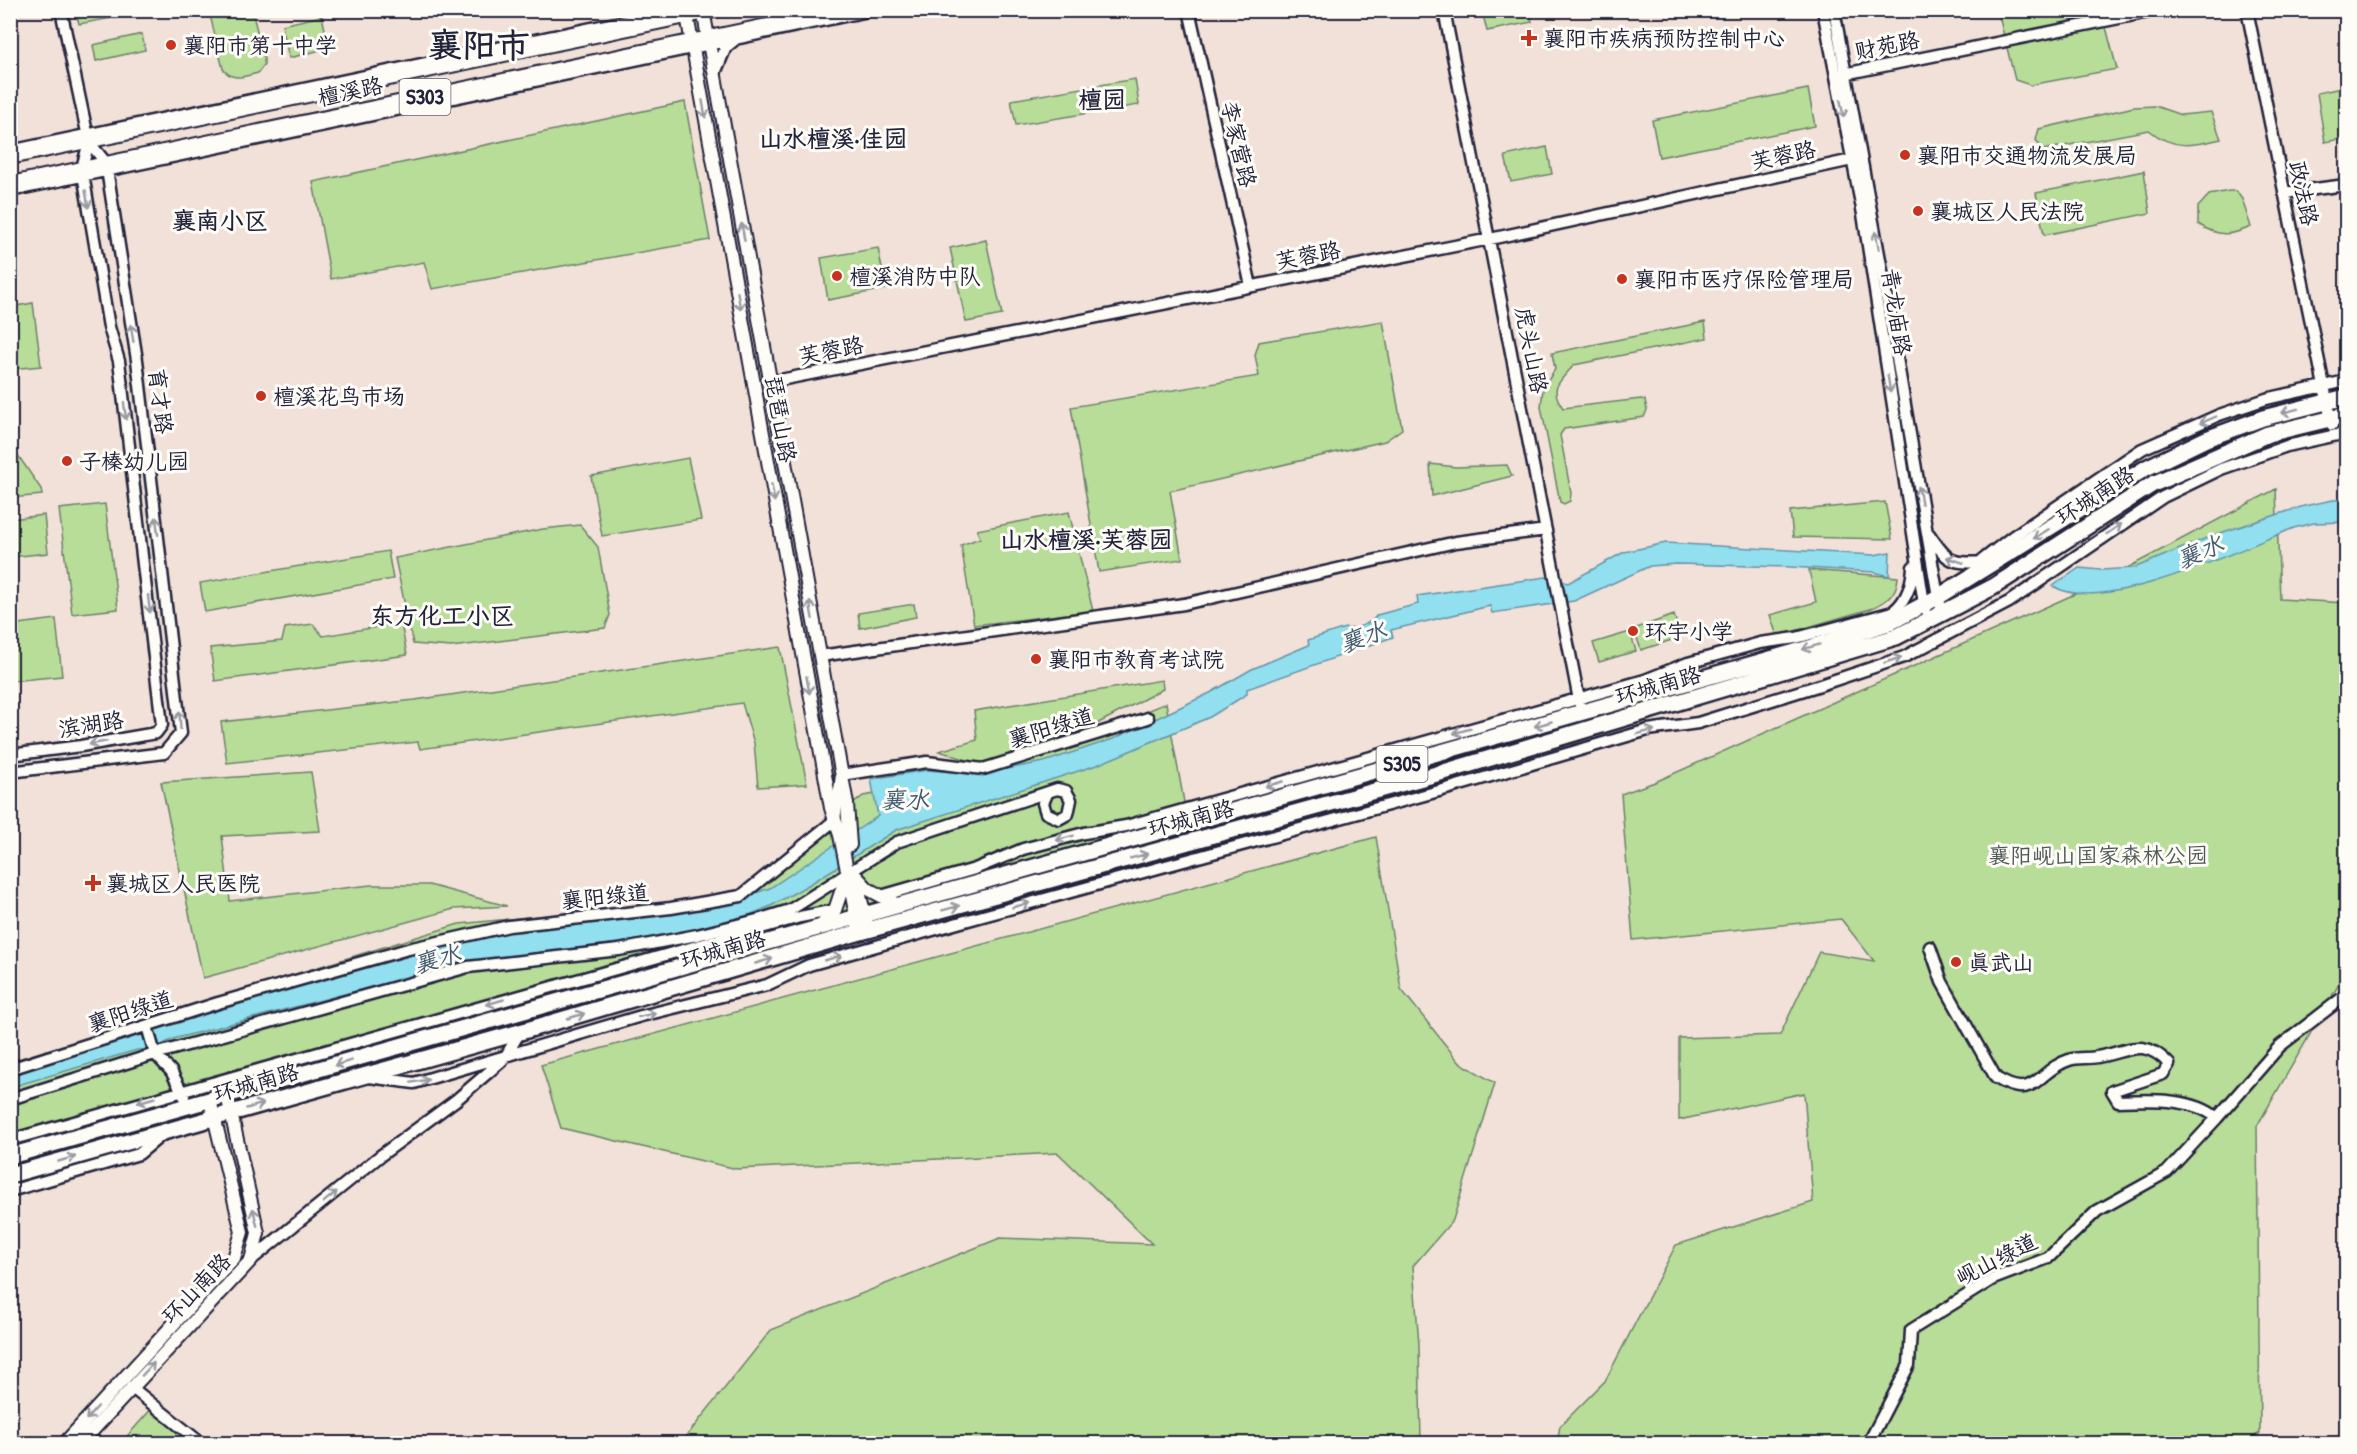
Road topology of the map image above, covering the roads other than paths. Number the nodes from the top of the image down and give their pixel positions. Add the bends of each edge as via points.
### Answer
1 (61, 10) edge
2 (720, 10) edge
3 (839, 10) edge
4 (873, 10) edge
5 (1190, 10) edge
6 (1444, 10) edge
7 (1823, 10) edge
8 (1834, 10) edge
9 (2159, 10) edge
10 (2247, 10) edge
11 (664, 12) edge
12 (703, 12) edge
13 (684, 13) edge
14 (737, 38) junction
15 (708, 41) junction
16 (692, 44) junction
17 (672, 51) junction
18 (1841, 75) junction
19 (698, 76) junction
20 (714, 76) junction
21 (88, 138) junction
22 (10, 151) edge
23 (10, 158) edge
24 (1852, 160) junction
25 (107, 167) junction
26 (82, 172) junction
27 (10, 183) edge
28 (2346, 185) edge
29 (10, 191) edge
30 (2284, 193) junction
31 (1490, 239) junction
32 (1251, 286) junction
33 (2346, 381) edge
34 (770, 382) junction
35 (2324, 384) junction
36 (2346, 397) edge
37 (2327, 401) junction
38 (2346, 415) edge
39 (2331, 417) junction
40 (2346, 433) edge
41 (2334, 435) junction
42 (1546, 530) junction
43 (1926, 531) junction
44 (1914, 549) junction
45 (1980, 562) junction
46 (1996, 562) junction
47 (1938, 597) junction
48 (1923, 604) junction
49 (1893, 612) junction
50 (1943, 614) junction
51 (1928, 621) junction
52 (1865, 630) junction
53 (820, 656) junction
54 (1580, 706) junction
55 (163, 714) joint
56 (1148, 718) dead end
57 (1586, 730) junction
58 (1590, 748) junction
59 (10, 755) edge
60 (146, 756) joint
61 (10, 772) edge
62 (841, 775) junction
63 (1047, 794) dead end
64 (835, 820) junction
65 (844, 834) junction
66 (850, 872) junction
67 (881, 896) junction
68 (898, 905) junction
69 (835, 910) junction
70 (860, 915) junction
71 (821, 926) junction
72 (864, 932) junction
73 (1930, 947) dead end
74 (869, 948) junction
75 (2346, 995) edge
76 (147, 1026) junction
77 (520, 1032) junction
78 (156, 1054) junction
79 (504, 1059) junction
80 (10, 1069) edge
81 (362, 1076) junction
82 (181, 1090) junction
83 (227, 1095) junction
84 (10, 1099) edge
85 (210, 1100) junction
86 (189, 1105) junction
87 (231, 1113) junction
88 (215, 1117) junction
89 (2217, 1118) junction
90 (168, 1130) junction
91 (10, 1140) edge
92 (10, 1156) edge
93 (10, 1175) edge
94 (10, 1191) edge
95 (251, 1260) junction
96 (130, 1388) junction
97 (64, 1443) edge
98 (80, 1443) edge
99 (202, 1443) edge
100 (1868, 1443) edge

1 - 21 street, 育才路
2 - 12 main road, 檀溪路 / S303
3 - 15 main road, 檀溪路 / S303
4 - 14 street
5 - 32 street, 李家营路
6 - 31 street, 虎头山路
7 - 18 street, 青龙庙路
8 - 18 street, 青龙庙路
9 - 18 street, 财苑路
10 - 30 street, 政法路
11 - 13 street
11 - 21 street
12 - 13 main road, 檀溪路 / S303
12 - 15 main road, 琵琶山路
13 - 16 main road, 琵琶山路
13 - 21 main road, 檀溪路 / S303
14 - 15 street
14 - 20 street via 719,58
15 - 16 main road, 檀溪路 / S303
15 - 20 main road, 琵琶山路
16 - 17 street
16 - 19 main road, 琵琶山路
16 - 25 main road, 檀溪路 / S303
17 - 19 street via 686,56
17 - 25 street via 515,87
18 -> 24 street, 青龙庙路
43 -> 18 street, 青龙庙路
19 -> 64 main road, 琵琶山路
34 -> 20 main road, 琵琶山路
21 - 22 street
21 - 23 main road, 檀溪路 / S303
21 - 25 street, 育才路
21 - 26 street, 育才路
24 - 31 street, 芙蓉路
24 -> 44 street, 青龙庙路
25 - 26 main road, 檀溪路 / S303
60 -> 25 street, 育才路 via 164,753 176,742 181,733 180,711 137,360
26 - 27 main road, 檀溪路 / S303
26 - 29 street
26 -> 55 street, 育才路 via 109,327 119,361
28 - 30 street
30 - 35 street, 政法路
31 - 32 street, 芙蓉路
31 - 42 street, 虎头山路
32 - 34 street, 芙蓉路
33 - 35 street
53 -> 34 main road, 琵琶山路
35 - 37 street, 政法路
35 -> 45 street via 2219,415 2142,449
36 - 37 highway, 环城南路 / S305
37 - 39 street, 政法路
37 -> 46 highway, 环城南路 / S305 via 2206,439 2146,468
38 - 39 highway, 环城南路 / S305
39 - 41 street, 政法路
39 - 50 highway, 环城南路 / S305 via 2268,434 2153,484 1994,586
40 - 41 street
58 -> 41 street via 1648,730 1698,723 1904,657 2009,602 2163,497 2248,458
42 - 53 street via 1456,542 1184,604
42 - 54 street, 虎头山路
45 -> 43 street via 1947,559
43 - 47 street, 青龙庙路
44 - 48 street, 青龙庙路
44 - 49 street via 1912,581
45 - 46 street
46 - 47 highway, 环城南路 / S305
47 - 48 highway, 环城南路 / S305
47 - 50 street, 青龙庙路
48 - 51 street, 青龙庙路
48 - 52 highway, 环城南路 / S305 via 1891,622
49 - 52 street
49 - 54 street via 1688,663
50 - 51 highway, 环城南路 / S305
51 - 57 highway, 环城南路 / S305 via 1896,637
52 -> 54 highway, 环城南路 / S305
53 - 62 main road, 琵琶山路
54 - 57 street, 虎头山路
54 -> 67 street via 1126,826 1084,832
54 -> 68 highway, 环城南路 / S305
55 -> 59 street, 滨湖路 via 156,733
56 - 62 street, 襄阳绿道 via 983,769 927,762
57 - 58 street, 虎头山路
72 -> 57 highway, 环城南路 / S305
74 -> 58 street
60 - 61 street, 滨湖路
62 - 64 street
62 - 65 main road, 琵琶山路 via 847,804
63 - 66 street via 1042,803 1046,813 1054,818 1064,817 1072,805 1069,795 1061,789 897,842
64 - 65 main road, 琵琶山路
64 - 76 street, 襄阳绿道 via 741,896 509,926 408,949
65 - 66 main road
66 - 67 main road
66 - 69 main road
66 - 70 main road
66 - 78 street via 790,910 761,919 619,950 468,967
67 - 68 main road
68 - 70 highway, 环城南路 / S305
69 - 71 main road
69 -> 82 street
70 - 71 highway, 环城南路 / S305
70 - 72 main road
71 -> 83 highway, 环城南路 / S305
72 - 74 street
77 -> 72 highway, 环城南路 / S305
73 - 89 street via 1942,982 1996,1078 2011,1087 2030,1087 2068,1060 2138,1047 2151,1049 2169,1064 2163,1074 2112,1091 2118,1101 2168,1101 2207,1108
79 -> 74 street via 641,1016 767,985 809,965
75 - 89 street via 2280,1046
76 - 78 street
76 - 80 street, 襄阳绿道
77 - 79 street
77 - 81 highway, 环城南路
78 - 82 street
78 - 84 street
81 -> 79 street via 414,1083
95 -> 79 street
87 -> 81 highway, 环城南路
82 - 86 street
82 -> 91 street
83 - 85 highway, 环城南路
83 - 87 main road, 环山南路
85 - 86 highway, 环城南路
85 - 88 main road, 环山南路
86 - 92 highway, 环城南路
87 - 88 highway, 环城南路
95 -> 87 main road, 环山南路 via 258,1233
88 - 90 highway, 环城南路
88 -> 97 main road, 环山南路 via 242,1232 234,1258
89 - 100 street, 岘山绿道 via 2167,1172 2097,1211 2048,1258 1993,1279 1911,1330 1909,1365
93 -> 90 highway, 环城南路
90 - 94 street via 139,1154
96 -> 95 main road, 环山南路
96 - 98 main road, 环山南路
96 - 99 street

